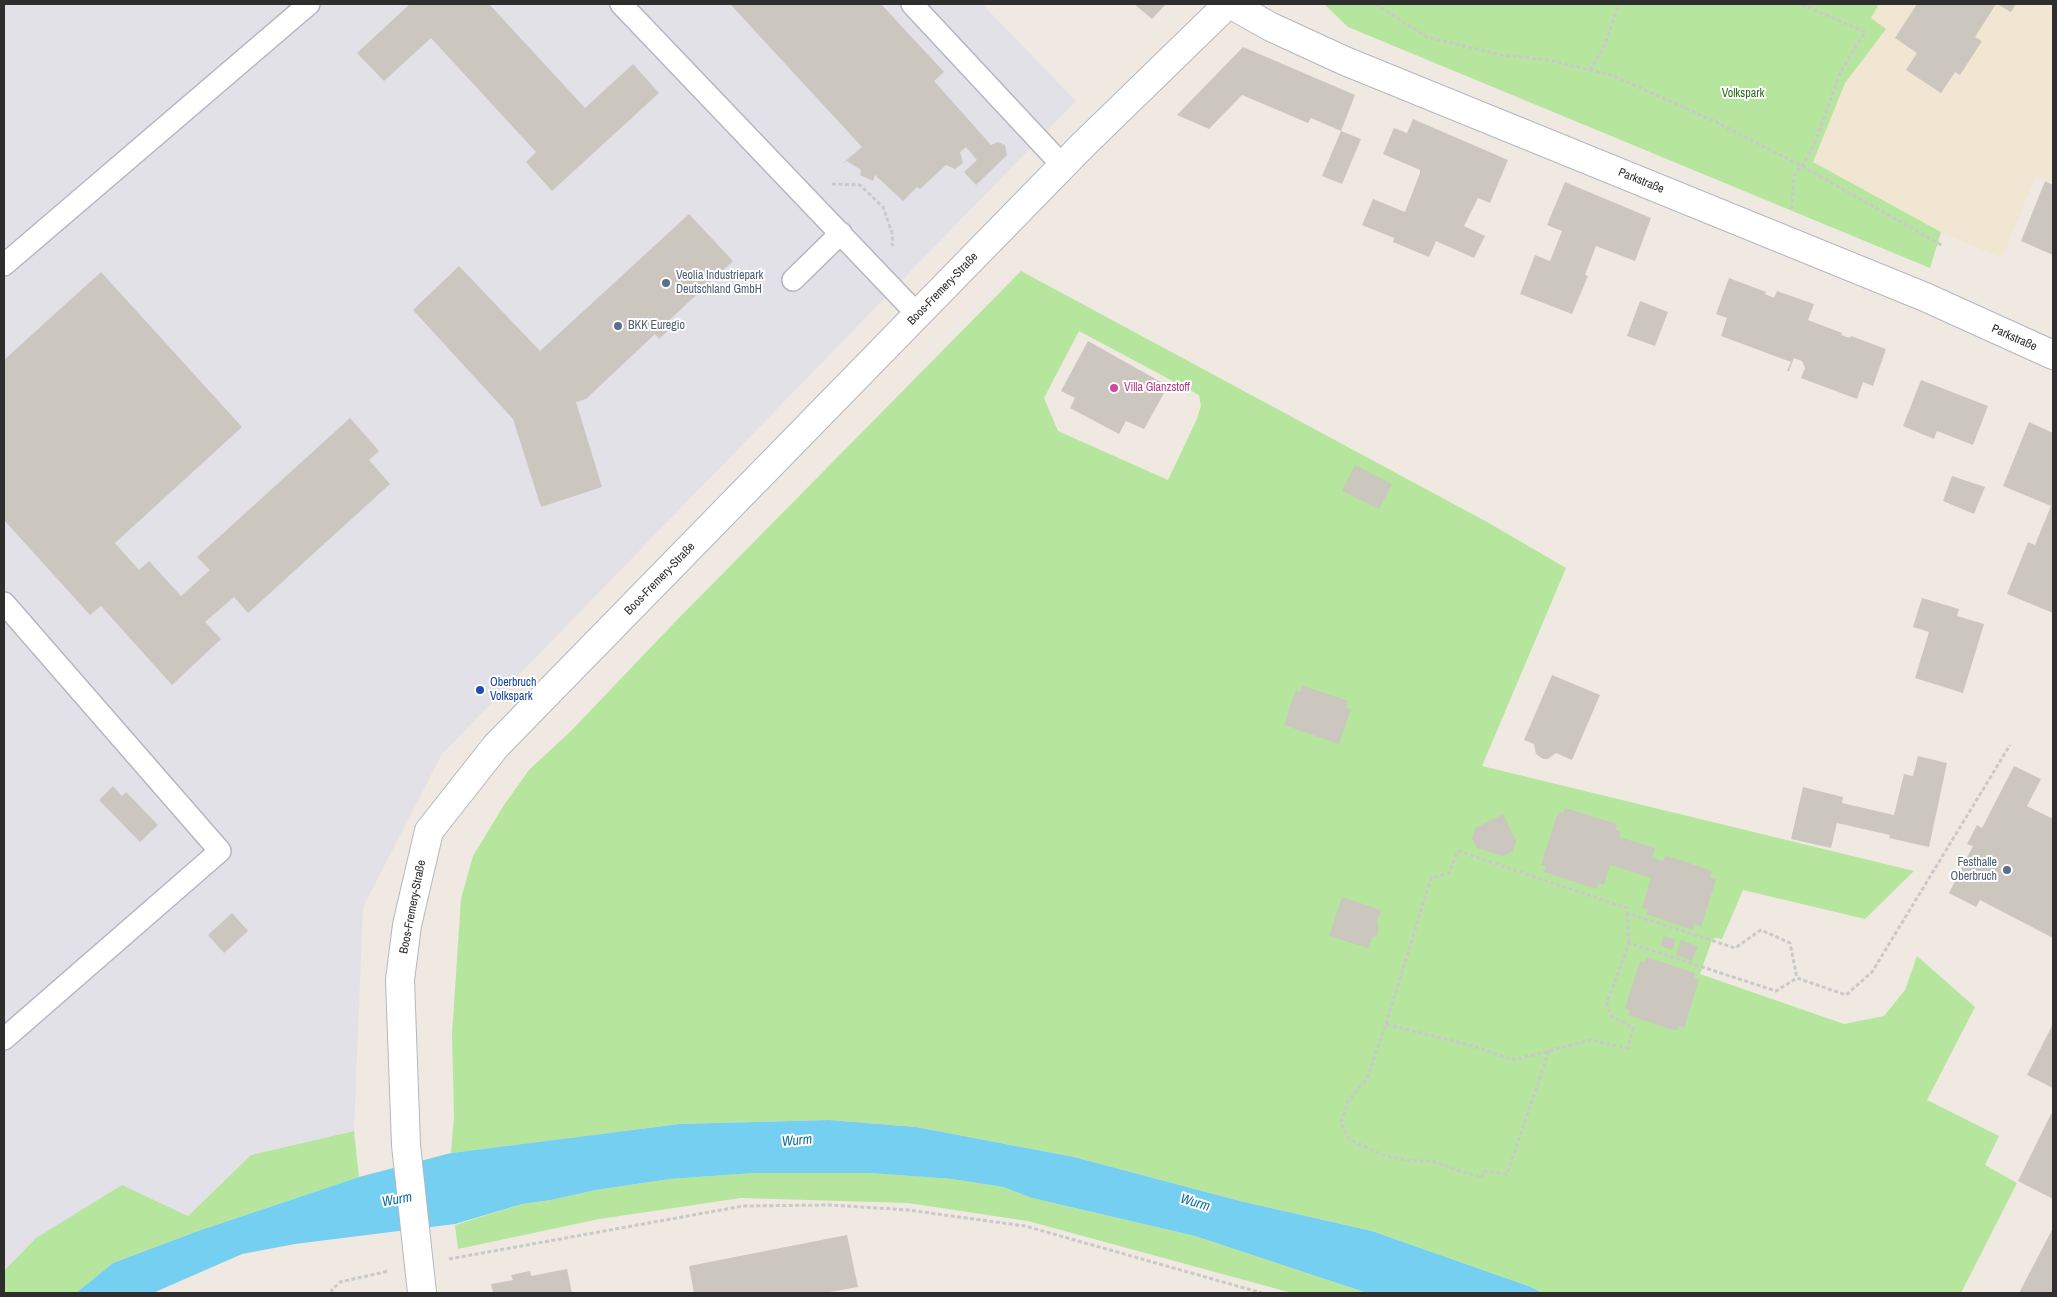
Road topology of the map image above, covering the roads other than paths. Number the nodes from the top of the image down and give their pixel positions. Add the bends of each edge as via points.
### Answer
1 (309, 4) edge
2 (621, 4) edge
3 (912, 4) edge
4 (1229, 4) edge
5 (1063, 166) junction
6 (841, 233) junction
7 (4, 265) edge
8 (793, 280) dead end
9 (918, 315) junction
10 (2053, 356) edge
11 (4, 603) edge
12 (4, 1039) edge
13 (422, 1293) edge

1 - 7 lane
2 - 6 lane
3 - 5 lane
4 - 5 street, Boos-Fremery-Straße
4 - 10 street, Parkstraße via 1345,61 1925,297
5 - 9 street, Boos-Fremery-Straße
6 - 8 lane
6 - 9 lane
9 - 13 street, Boos-Fremery-Straße via 496,746 429,831 407,926 400,980 406,1145
11 - 12 lane via 220,851

